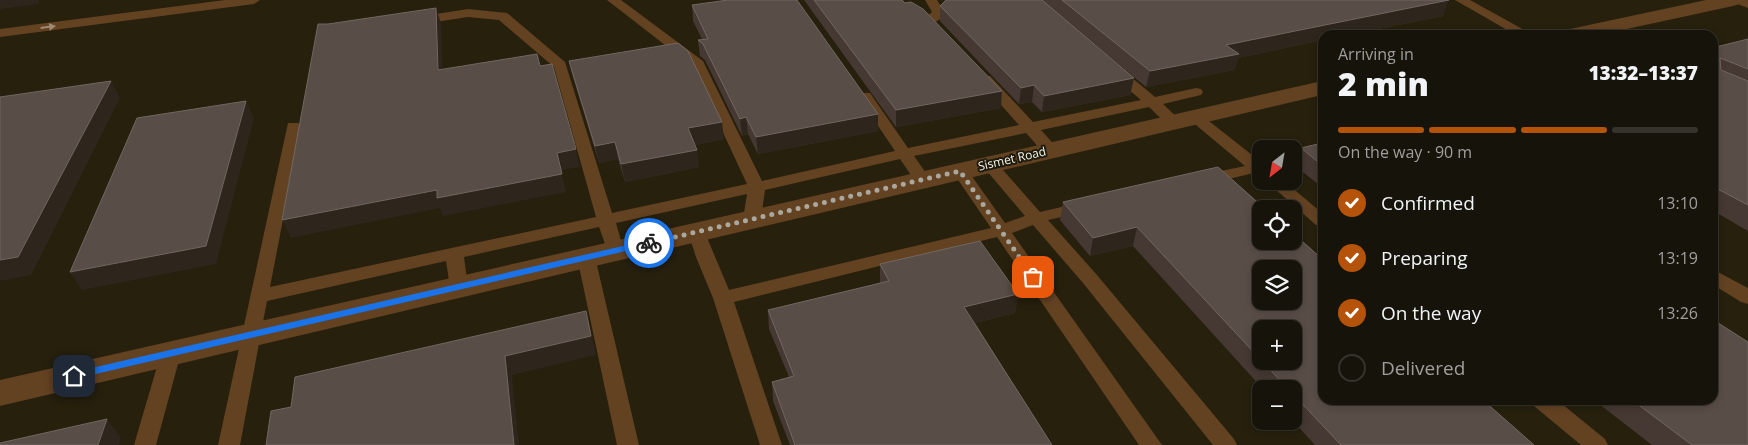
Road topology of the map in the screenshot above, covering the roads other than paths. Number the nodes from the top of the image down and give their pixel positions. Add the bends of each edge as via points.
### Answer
1 (254, 0) edge
2 (613, 0) edge
3 (931, 0) edge
4 (1461, 0) edge
5 (1733, 0) edge
6 (1739, 0) edge
7 (1748, 4) edge
8 (927, 21) edge
9 (401, 24) edge
10 (1517, 30) edge
11 (1617, 30) edge
12 (0, 34) edge
13 (1107, 64) edge
14 (976, 70) edge
15 (859, 88) edge
16 (1318, 89) edge
17 (1152, 102) junction
18 (1188, 110) junction
19 (293, 126) dead end
20 (1030, 128) junction
21 (1051, 150) junction
22 (1318, 152) edge
23 (905, 153) junction
24 (1302, 157) edge
25 (1252, 162) edge
26 (989, 164) junction
27 (960, 171) junction
28 (1252, 171) edge
29 (923, 180) junction
30 (1190, 183) edge
31 (757, 187) junction
32 (1285, 190) edge
33 (1103, 202) edge
34 (1036, 218) junction
35 (1318, 218) edge
36 (752, 219) junction
37 (606, 220) junction
38 (1001, 231) junction
39 (697, 232) junction
40 (614, 251) junction
41 (454, 254) junction
42 (586, 258) junction
43 (1718, 279) edge
44 (458, 287) junction
45 (260, 296) junction
46 (1748, 297) edge
47 (723, 298) junction
48 (249, 336) junction
49 (171, 354) junction
50 (0, 393) edge
51 (1548, 405) edge
52 (144, 445) edge
53 (229, 445) edge
54 (628, 445) edge
55 (772, 445) edge
56 (1150, 445) edge
57 (1226, 445) edge
58 (1598, 445) edge

12 -> 1 lane
2 - 31 lane via 698,64
3 - 8 lane via 939,13
4 - 10 lane
5 - 11 street
6 - 7 lane
9 - 37 lane via 468,13 504,16 560,65
13 - 17 lane
14 - 20 lane
15 - 23 lane
16 - 18 street, Sismet Road
17 - 18 lane
17 - 18 lane
17 - 20 lane
18 - 21 street, Sismet Road
18 - 25 lane
19 - 45 lane
20 - 21 lane
20 - 23 lane
21 - 26 street, Sismet Road
22 - 24 lane
23 - 29 lane
23 - 31 lane
26 - 27 street, Sismet Road
26 - 34 lane
27 - 29 street, Sismet Road
27 - 38 lane
28 - 30 lane
29 - 36 street, Sismet Road
31 - 36 lane
31 - 37 lane
32 - 35 lane
33 - 34 lane
34 - 38 lane
34 - 57 lane
36 - 39 street, Sismet Road
37 - 40 lane
37 - 41 lane
38 - 47 lane
38 - 56 lane
39 - 40 street, Sismet Road
39 - 47 lane
40 - 42 street, Sismet Road
41 - 44 lane
41 - 45 lane
42 - 44 street, Sismet Road
42 - 54 lane
43 - 46 lane
44 - 48 street, Sismet Road
45 - 48 lane
47 - 55 lane
48 - 49 street, Sismet Road
48 - 53 lane
49 - 50 street, Sismet Road
49 - 52 lane
51 - 58 lane

